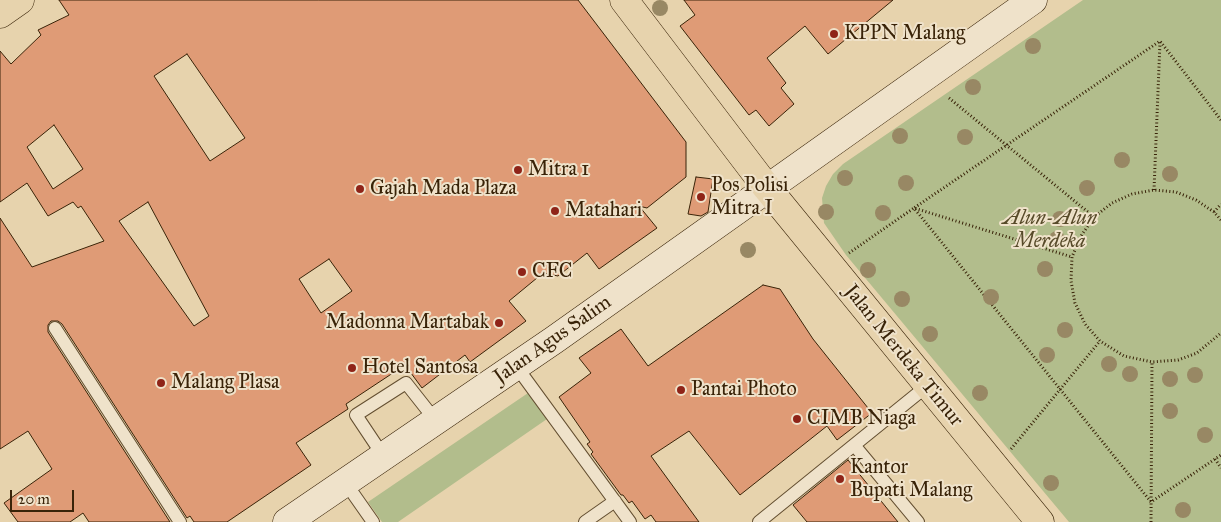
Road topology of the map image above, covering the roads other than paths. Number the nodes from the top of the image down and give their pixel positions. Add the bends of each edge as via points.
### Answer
1 (20, 0) edge
2 (624, 0) edge
3 (1033, 0) edge
4 (0, 14) edge
5 (767, 188) junction
6 (55, 328) dead end
7 (516, 366) junction
8 (927, 386) junction
9 (436, 421) junction
10 (854, 445) junction
11 (384, 457) junction
12 (346, 482) junction
13 (614, 501) junction
14 (180, 522) edge
15 (287, 522) edge
16 (373, 522) edge
17 (585, 522) edge
18 (630, 522) edge
19 (759, 522) edge
20 (918, 522) edge
21 (1040, 522) edge

1 - 4 main road
2 - 5 main road, Jalan Merdeka Timur
3 - 5 main road, Jalan Agus Salim
5 - 7 main road, Jalan Agus Salim
5 - 8 main road, Jalan Merdeka Timur
6 - 14 lane
7 - 9 main road, Jalan Agus Salim
7 - 13 lane
8 - 10 lane
8 - 21 main road, Jalan Merdeka Timur
9 - 11 main road, Jalan Agus Salim
9 - 11 lane via 406,383 356,415
10 - 19 lane
10 - 20 lane
11 - 12 main road, Jalan Agus Salim
12 - 15 main road, Jalan Agus Salim
12 - 16 lane
13 - 17 lane
13 - 18 lane

